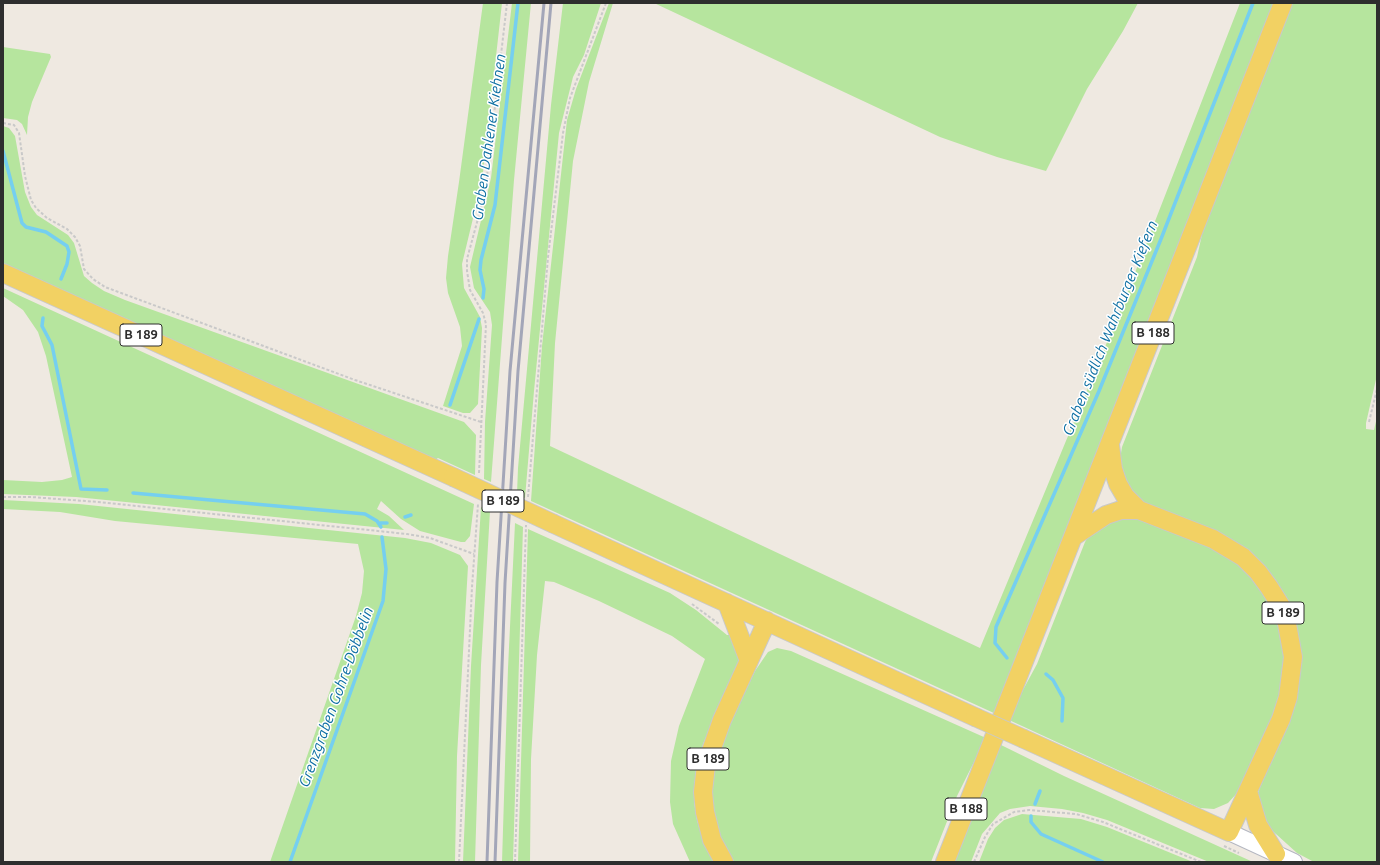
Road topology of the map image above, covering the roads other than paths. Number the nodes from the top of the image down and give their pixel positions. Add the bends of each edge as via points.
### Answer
1 (1282, 3) edge
2 (3, 273) edge
3 (1110, 442) junction
4 (1138, 510) junction
5 (1073, 536) junction
6 (727, 603) junction
7 (767, 621) junction
8 (749, 661) junction
9 (1248, 790) junction
10 (1228, 832) junction
11 (1276, 854) junction
12 (724, 862) edge
13 (945, 862) edge
14 (1294, 862) edge

1 - 3 main road, B 188
2 - 6 main road, B 189, bridge
3 - 4 main road, B 189 via 1113,469 1118,484
3 - 5 main road
4 - 5 main road, B 189 via 1121,510 1106,515
4 - 9 main road, B 189 via 1205,536 1237,553 1262,576 1283,612 1292,652 1290,690 1280,719
5 - 13 main road, B 188
6 - 7 main road, B 189
6 - 8 main road
7 - 8 main road, B 189
7 - 10 main road, B 189, bridge
8 - 12 main road, B 189 via 711,746 704,778 708,826
9 - 10 main road, B 189
9 - 11 main road via 1258,825
10 - 11 main road
11 - 14 main road

